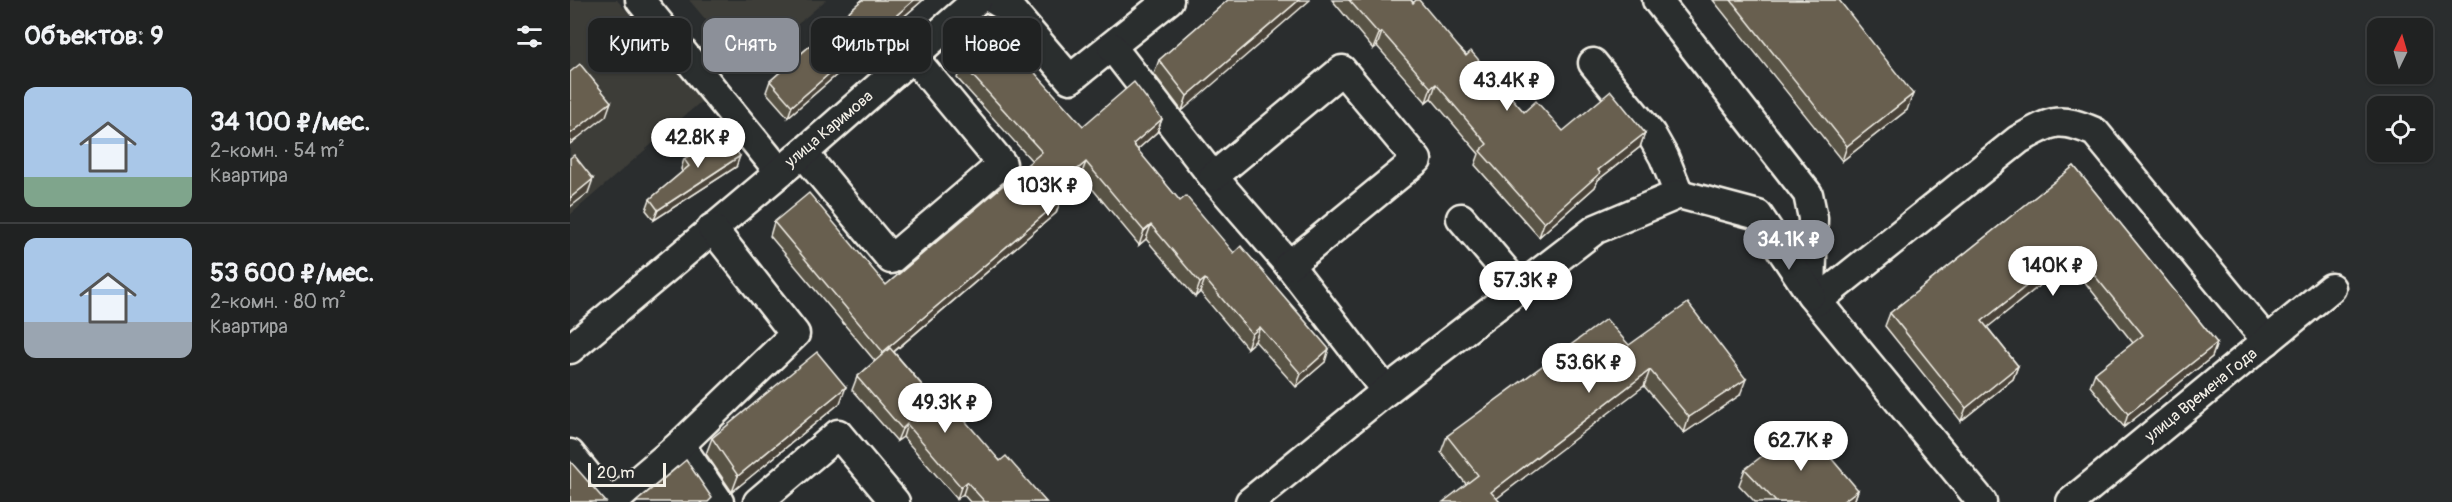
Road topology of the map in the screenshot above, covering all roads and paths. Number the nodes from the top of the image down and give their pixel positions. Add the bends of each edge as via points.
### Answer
1 (640, 0) edge
2 (976, 0) edge
3 (994, 0) edge
4 (1168, 0) edge
5 (1657, 0) edge
6 (931, 42) edge
7 (1112, 47) junction
8 (1593, 63) dead end
9 (898, 72) edge
10 (926, 72) edge
11 (803, 153) junction
12 (779, 171) junction
13 (1213, 177) junction
14 (1679, 194) junction
15 (1461, 218) dead end
16 (712, 228) junction
17 (1289, 265) junction
18 (1520, 288) junction
19 (2331, 288) dead end
20 (1814, 298) junction
21 (2267, 341) junction
22 (570, 349) edge
23 (1386, 391) junction
24 (680, 445) junction
25 (570, 454) edge
26 (611, 502) edge
27 (719, 502) edge
28 (758, 502) edge
29 (896, 502) edge
30 (1250, 502) edge
31 (1982, 502) edge
32 (2071, 502) edge

1 - 12 street
2 - 6 street, улица Каримова
3 - 7 street via 1011,10 1070,79
4 - 7 street
5 - 20 street via 1808,194 1813,218
7 - 13 street
8 - 14 street via 1651,134
9 - 11 street, улица Каримова
10 - 11 street via 1002,164 891,259
11 - 12 street, улица Каримова
12 - 16 street, улица Каримова
13 - 17 street
13 - 17 street via 1342,70 1417,160
14 - 18 street via 1596,229
14 - 20 street via 1758,215
15 - 18 street
16 - 22 street, улица Каримова
16 - 24 street via 795,334
17 - 23 street
18 - 23 street
19 - 21 street, улица Времена Года
20 - 21 street via 2018,140 2047,124 2072,122 2095,132
20 - 31 street
21 - 32 street, улица Времена Года
23 - 30 street
24 - 26 street
24 - 27 street
25 - 26 street
28 - 29 street via 838,434

